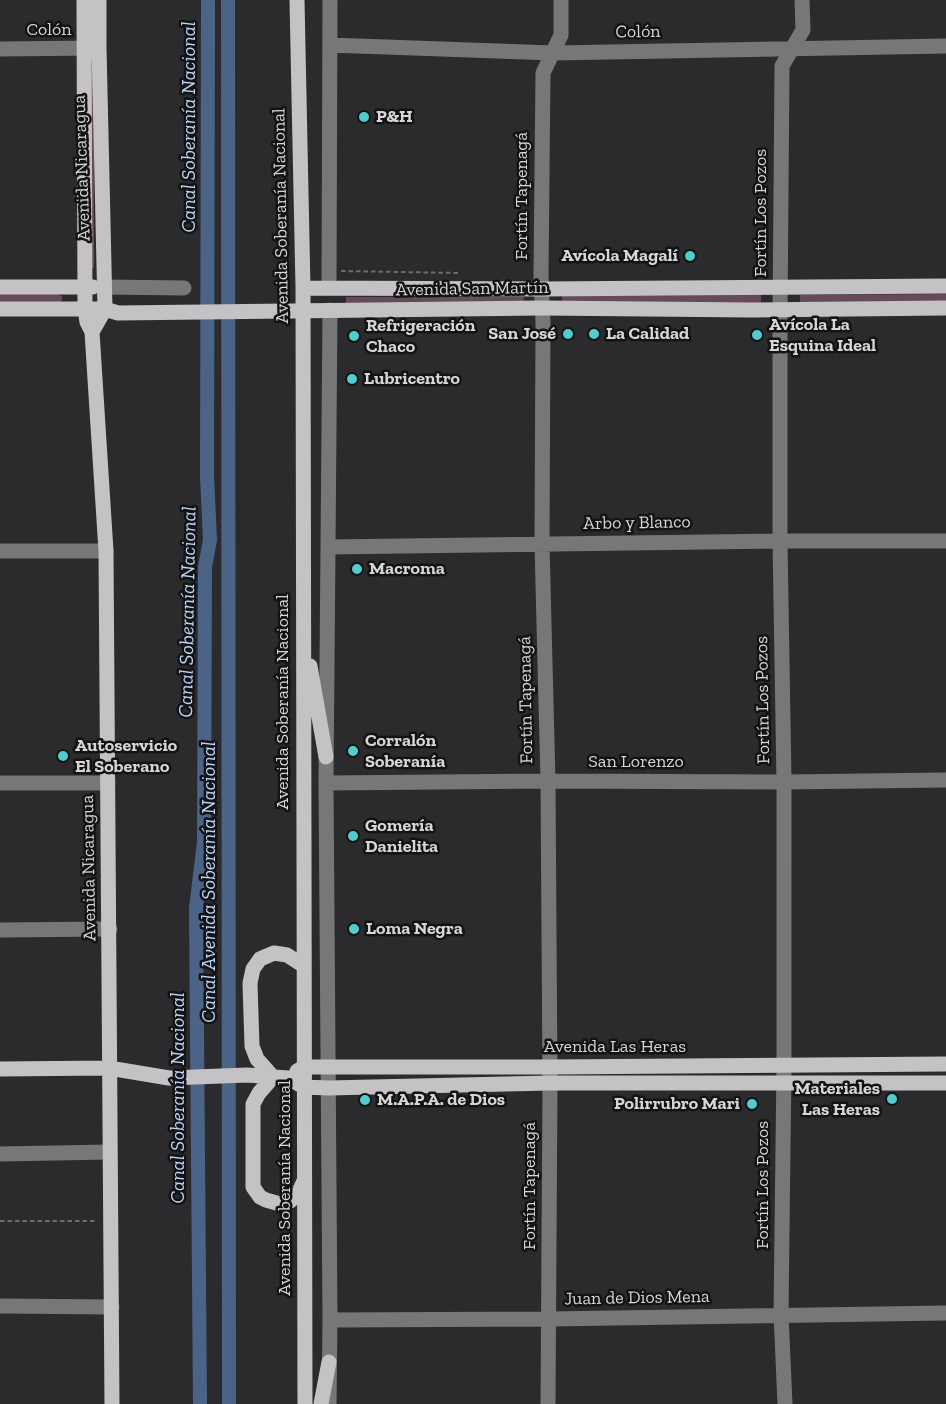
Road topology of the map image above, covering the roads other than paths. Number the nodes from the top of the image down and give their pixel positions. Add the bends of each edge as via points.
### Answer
1 (84, 0) edge
2 (99, 0) edge
3 (297, 0) edge
4 (330, 0) edge
5 (561, 0) edge
6 (802, 0) edge
7 (330, 45) junction
8 (946, 46) edge
9 (0, 49) edge
10 (91, 49) junction
11 (791, 50) junction
12 (553, 53) junction
13 (946, 286) edge
14 (0, 287) edge
15 (85, 287) junction
16 (105, 287) junction
17 (329, 287) junction
18 (780, 287) junction
19 (184, 288) dead end
20 (303, 288) junction
21 (542, 289) junction
22 (541, 308) junction
23 (946, 308) edge
24 (0, 309) edge
25 (85, 309) junction
26 (105, 309) junction
27 (330, 310) junction
28 (780, 310) junction
29 (303, 311) junction
30 (92, 332) junction
31 (780, 541) junction
32 (946, 541) edge
33 (542, 543) junction
34 (328, 547) junction
35 (0, 551) edge
36 (106, 551) junction
37 (303, 623) junction
38 (326, 757) junction
39 (946, 780) edge
40 (548, 781) junction
41 (784, 782) junction
42 (0, 783) edge
43 (108, 783) junction
44 (326, 783) junction
45 (110, 929) junction
46 (0, 930) edge
47 (304, 966) junction
48 (946, 1064) edge
49 (784, 1065) junction
50 (304, 1067) junction
51 (328, 1067) junction
52 (550, 1067) junction
53 (109, 1068) junction
54 (0, 1069) edge
55 (280, 1078) junction
56 (783, 1082) junction
57 (550, 1083) junction
58 (946, 1083) edge
59 (304, 1087) junction
60 (328, 1088) junction
61 (110, 1152) junction
62 (0, 1154) edge
63 (304, 1181) junction
64 (0, 1306) edge
65 (112, 1307) junction
66 (946, 1312) edge
67 (781, 1314) junction
68 (548, 1319) junction
69 (330, 1320) junction
70 (329, 1362) junction
71 (112, 1404) edge
72 (305, 1404) edge
73 (321, 1404) edge
74 (329, 1404) edge
75 (548, 1404) edge
76 (785, 1404) edge

1 - 10 main road, Avenida Nicaragua
2 - 10 main road, Avenida Nicaragua
3 - 20 main road, Avenida Soberanía Nacional
4 - 7 street
5 - 12 street, Fortín Tapenagá via 561,35
6 - 11 street, Fortín Los Pozos via 803,30
7 - 12 street, Colón
7 - 17 street
8 - 11 street, Colón
9 - 10 street, Colón
10 - 15 main road, Avenida Nicaragua
10 - 16 main road, Avenida Nicaragua
11 - 12 street, Colón
11 - 18 street, Fortín Los Pozos via 782,66
12 - 21 street, Fortín Tapenagá via 543,73
13 - 18 main road, Avenida San Martín
14 - 15 main road
15 - 16 main road
15 - 25 main road, Avenida Nicaragua
16 - 19 street
16 - 26 main road, Avenida Nicaragua
17 - 20 main road, Avenida San Martín
17 - 21 main road, Avenida San Martín
17 - 27 main road
18 - 21 main road, Avenida San Martín
18 - 28 street, Fortín Los Pozos
20 - 29 main road, Avenida Soberanía Nacional
21 - 22 street, Fortín Tapenagá
22 - 27 main road, Avenida San Martín
22 - 28 main road, Avenida San Martín
22 - 33 street, Fortín Tapenagá
23 - 28 main road, Avenida San Martín
24 - 25 main road, Avenida San Martín
25 - 26 main road, Avenida San Martín
25 - 30 main road, Avenida Nicaragua
26 - 29 main road, Avenida San Martín via 118,313
26 - 30 main road, Avenida Nicaragua
27 - 29 main road, Avenida San Martín
27 - 34 street
28 - 31 street, Fortín Los Pozos
29 - 37 main road, Avenida Soberanía Nacional
30 - 36 main road, Avenida Nicaragua
31 - 32 street, Arbo y Blanco
31 - 33 street, Arbo y Blanco
31 - 41 street, Fortín Los Pozos
33 - 34 street, Arbo y Blanco
33 - 40 street, Fortín Tapenagá
34 - 38 street
35 - 36 street
36 - 43 main road, Avenida Nicaragua
37 - 38 main road
37 - 47 main road, Avenida Soberanía Nacional
38 - 44 street
39 - 41 street, San Lorenzo
40 - 41 street, San Lorenzo
40 - 44 street, San Lorenzo
40 - 52 street, Fortín Tapenagá
41 - 49 street, Fortín Los Pozos
42 - 43 street
43 - 45 main road, Avenida Nicaragua
44 - 51 street
45 - 46 street
45 - 53 main road, Avenida Nicaragua
47 - 50 main road, Avenida Soberanía Nacional
47 - 55 main road via 287,955 274,953 260,958 252,969 252,1046 257,1059
48 - 49 main road, Avenida Las Heras
49 - 52 main road, Avenida Las Heras
49 - 56 street, Fortín Los Pozos
50 - 51 main road, Avenida Las Heras
50 - 55 main road
50 - 59 main road, Avenida Soberanía Nacional
51 - 52 main road, Avenida Las Heras
51 - 60 street
52 - 57 street, Fortín Tapenagá
53 - 54 main road, Avenida Las Heras
53 - 55 main road, Avenida Las Heras via 169,1078
53 - 61 main road, Avenida Nicaragua
55 - 59 main road, Avenida Las Heras
55 - 63 main road via 259,1093 253,1104 253,1187 260,1197 280,1203 298,1194
56 - 57 main road, Avenida Las Heras
56 - 58 main road, Avenida Las Heras
56 - 67 street, Fortín Los Pozos
57 - 60 main road, Avenida Las Heras
57 - 68 street, Fortín Tapenagá
59 - 60 main road, Avenida Las Heras
59 - 63 main road, Avenida Soberanía Nacional
60 - 69 street
61 - 62 street
61 - 65 main road, Avenida Nicaragua
63 - 72 main road, Avenida Soberanía Nacional
64 - 65 street
65 - 71 main road, Avenida Nicaragua
66 - 67 street, Juan de Dios Mena
67 - 68 street, Juan de Dios Mena
67 - 76 street, Fortín Los Pozos
68 - 69 street, Juan de Dios Mena
68 - 75 street, Fortín Tapenagá
69 - 70 street
70 - 73 main road
70 - 74 street

